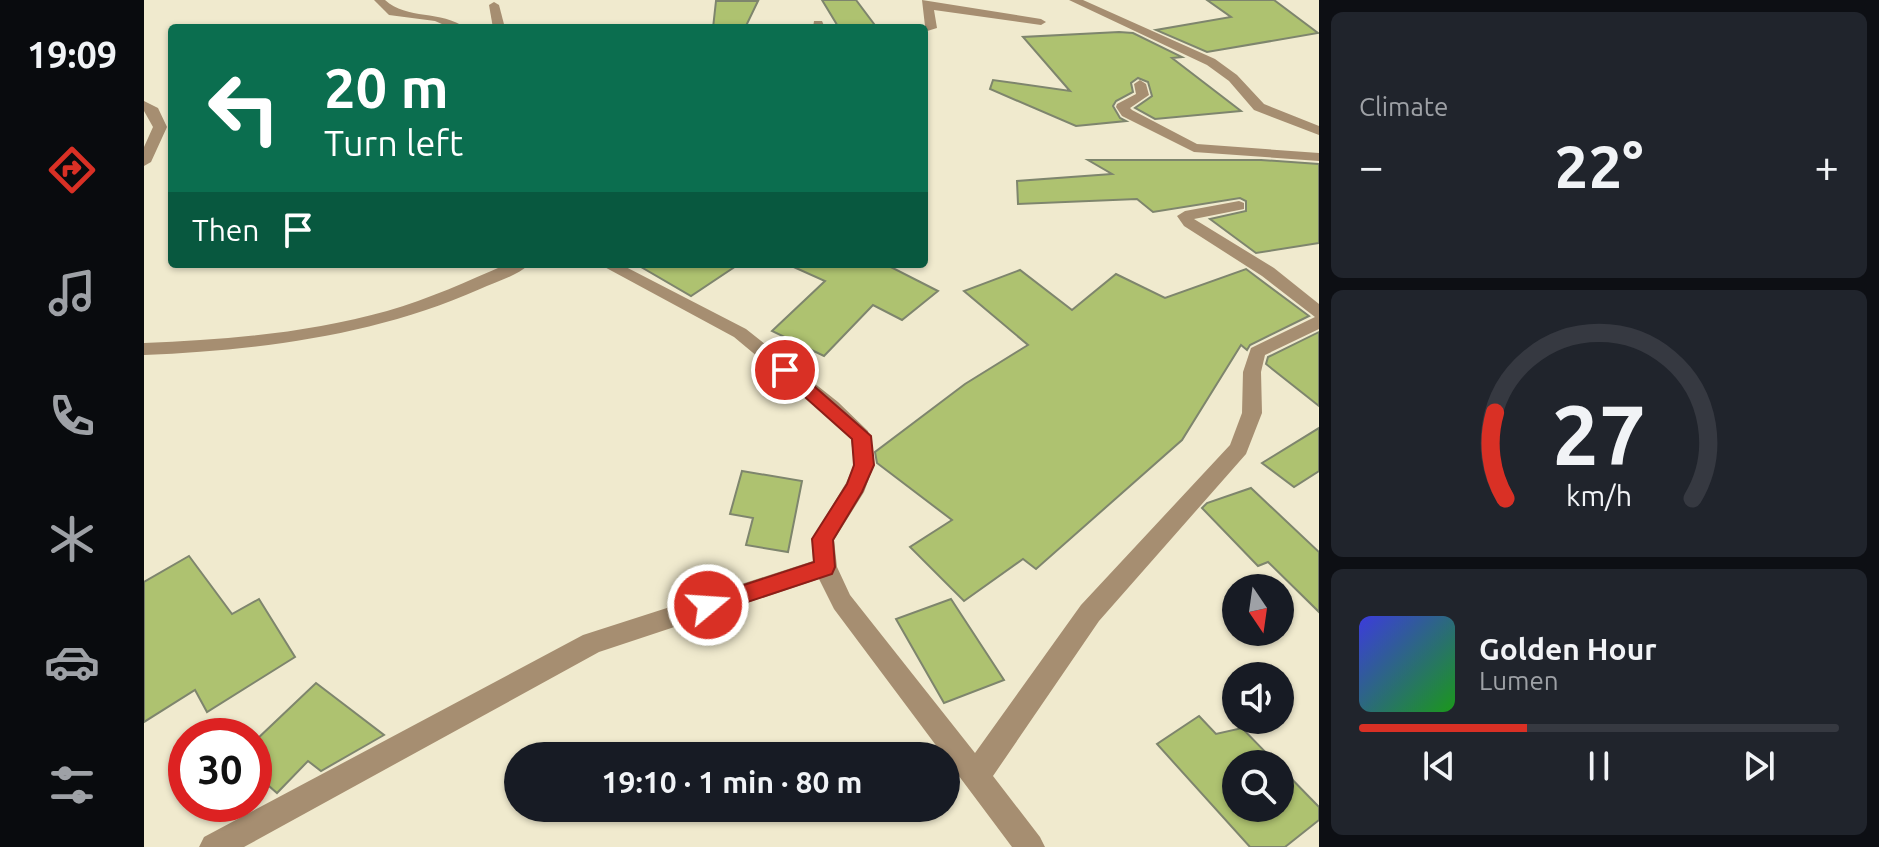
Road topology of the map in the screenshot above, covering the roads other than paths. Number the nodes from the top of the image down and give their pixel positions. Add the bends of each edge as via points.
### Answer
1 (379, 0) edge
2 (1074, 0) edge
3 (927, 3) edge
4 (494, 5) dead end
5 (1041, 22) dead end
6 (451, 24) edge
7 (498, 24) edge
8 (928, 28) edge
9 (1140, 84) dead end
10 (144, 105) edge
11 (1319, 131) edge
12 (1319, 157) edge
13 (144, 162) edge
14 (1239, 206) dead end
15 (512, 268) edge
16 (615, 268) edge
17 (1319, 313) edge
18 (1319, 322) edge
19 (144, 349) edge
20 (825, 567) junction
21 (977, 774) junction
22 (214, 847) edge
23 (1030, 847) edge

1 - 6 street via 393,13
2 - 11 street via 1211,62 1259,107
3 - 5 street
3 - 8 street
4 - 7 street
9 - 12 street via 1143,95 1122,107 1127,113 1194,148
10 - 13 street via 160,127
14 - 17 street via 1185,216
15 - 19 street via 429,304 327,332
16 - 20 street via 740,333 861,436 864,465 823,539
18 - 21 street via 1257,352 1252,413 1239,449 1090,613
20 - 21 street via 842,602
20 - 22 street via 592,643
21 - 23 street

